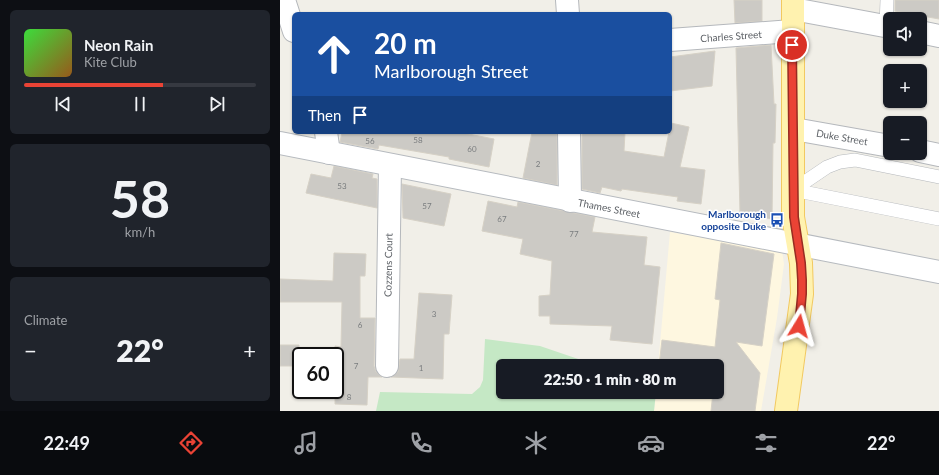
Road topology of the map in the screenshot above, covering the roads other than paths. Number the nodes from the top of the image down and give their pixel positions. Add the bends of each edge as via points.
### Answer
1 (284, 0) edge
2 (567, 0) edge
3 (887, 0) edge
4 (793, 4) edge
5 (568, 12) edge
6 (887, 12) edge
7 (292, 25) edge
8 (883, 25) edge
9 (792, 31) junction
10 (927, 33) edge
11 (939, 36) edge
12 (672, 40) edge
13 (794, 129) junction
14 (569, 134) edge
15 (327, 142) edge
16 (280, 143) edge
17 (883, 145) edge
18 (927, 152) edge
19 (939, 154) edge
20 (390, 165) junction
21 (939, 177) edge
22 (793, 190) junction
23 (570, 201) junction
24 (939, 219) edge
25 (798, 244) junction
26 (939, 272) edge
27 (387, 366) dead end
28 (786, 411) edge

1 - 7 street
2 - 5 street
3 - 6 lane
4 - 8 street
4 - 9 main road
9 - 12 street, Charles Street
9 - 13 main road
10 - 11 street
13 - 17 street, Duke Street
13 - 22 main road
14 - 23 street
15 - 16 street, Thames Street
15 - 20 street, Thames Street
18 - 19 street
20 - 23 street, Thames Street
20 - 27 street, Cozzens Court
21 - 22 lane via 855,160 827,167
22 - 24 lane
22 - 25 main road
23 - 25 street, Thames Street
25 - 26 street, Thames Street
25 - 28 main road via 802,294

